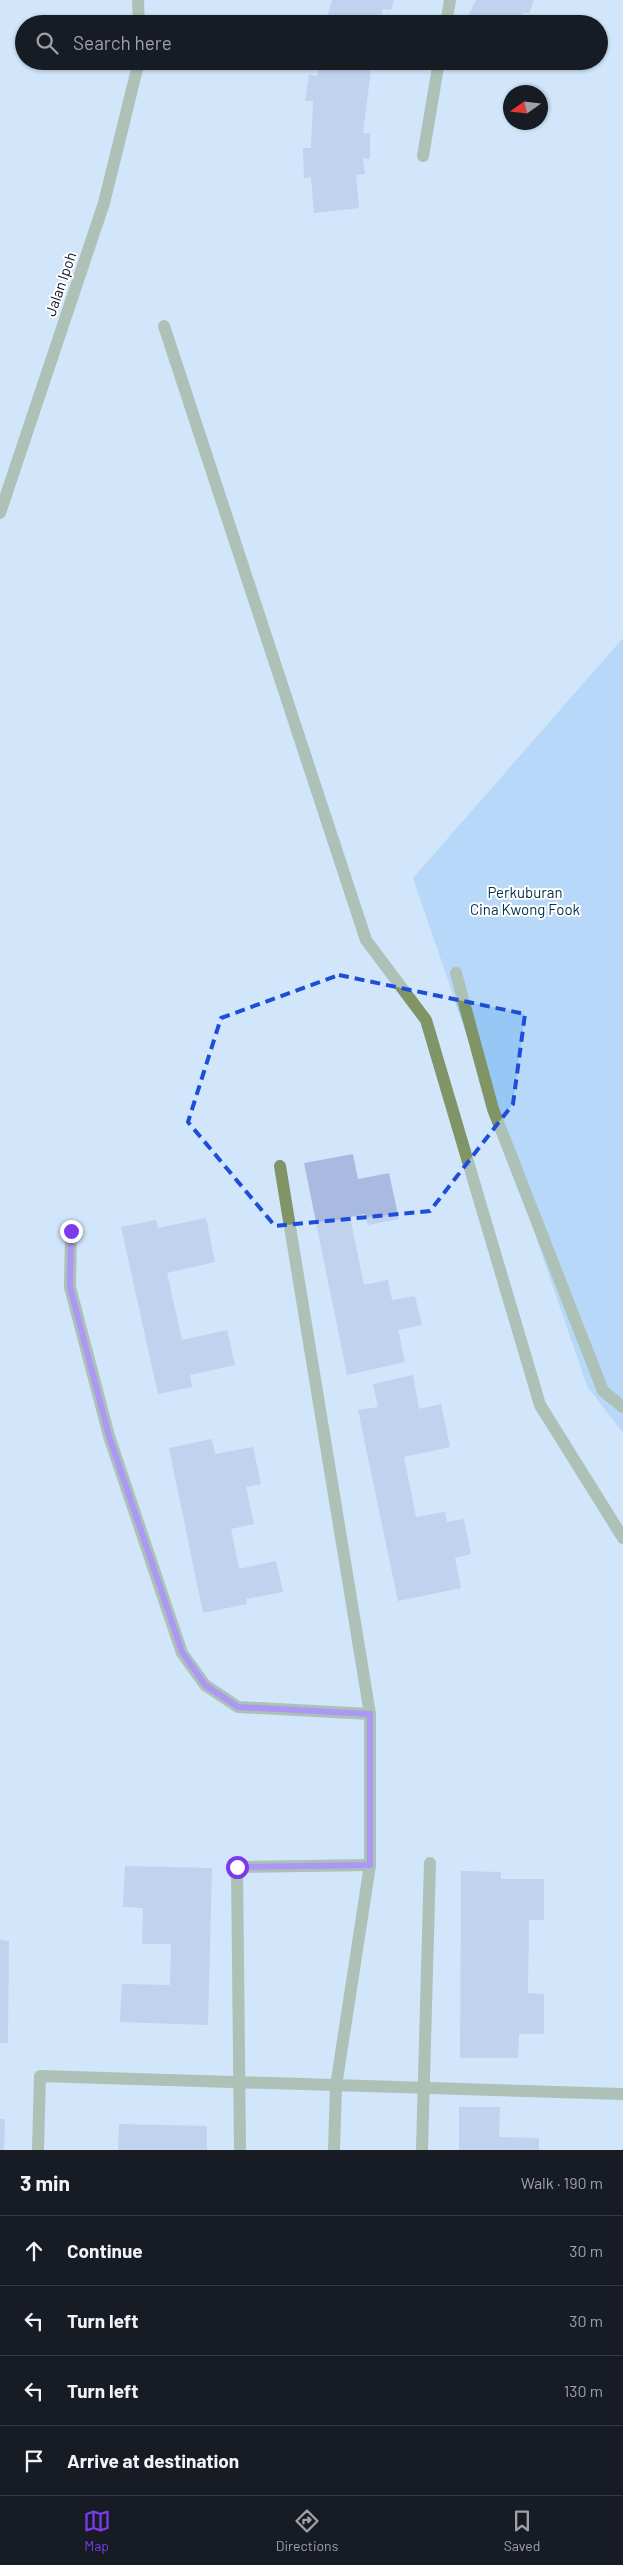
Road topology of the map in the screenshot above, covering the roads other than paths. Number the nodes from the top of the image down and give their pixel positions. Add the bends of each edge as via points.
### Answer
1 (138, 0) edge
2 (450, 0) edge
3 (139, 15) edge
4 (448, 15) edge
5 (137, 70) edge
6 (437, 70) edge
7 (423, 156) dead end
8 (164, 326) dead end
9 (0, 513) edge
10 (456, 974) dead end
11 (280, 1166) dead end
12 (71, 1231) dead end
13 (623, 1407) edge
14 (623, 1538) edge
15 (370, 1714) junction
16 (430, 1863) dead end
17 (370, 1865) junction
18 (239, 2082) junction
19 (336, 2086) junction
20 (424, 2088) junction
21 (623, 2094) edge
22 (38, 2150) edge
23 (240, 2150) edge
24 (334, 2150) edge
25 (422, 2150) edge

1 - 3 street
2 - 4 street
5 - 9 street, Jalan Ipoh via 104,203
6 - 7 street
8 - 14 street via 366,940 426,1020 540,1405
10 - 13 street via 497,1118 603,1391
11 - 15 street
12 - 15 street via 70,1287 106,1427 182,1652 205,1685 238,1707
15 - 17 street
16 - 20 street
17 - 18 street via 237,1867
17 - 19 street
18 - 19 street
18 - 22 street via 40,2076
18 - 23 street
19 - 20 street
19 - 24 street
20 - 21 street
20 - 25 street

